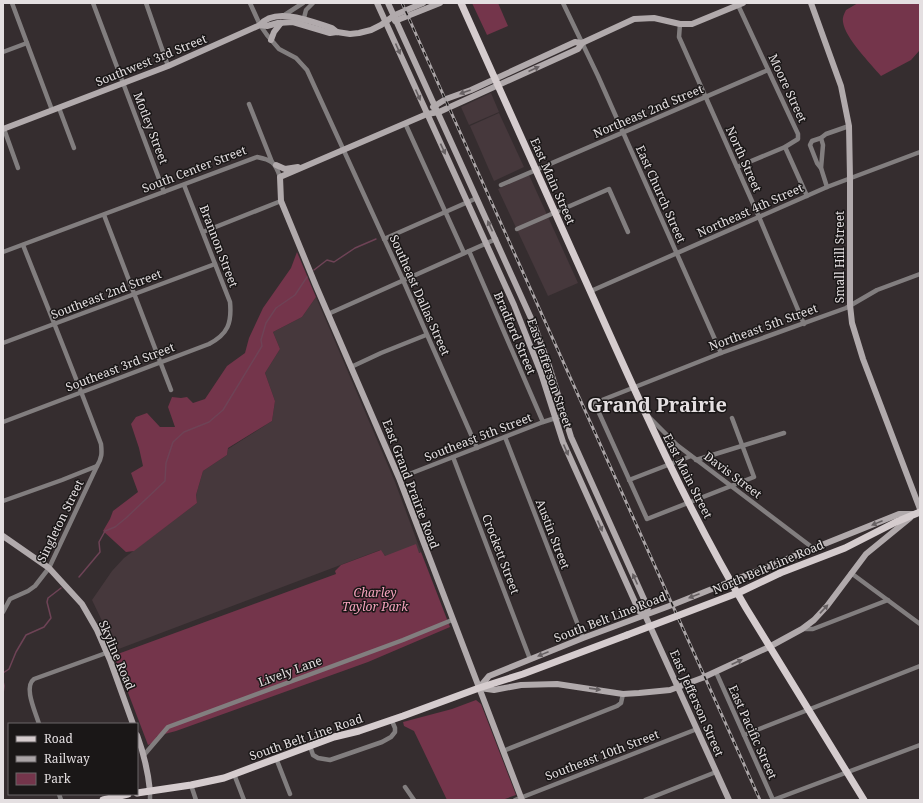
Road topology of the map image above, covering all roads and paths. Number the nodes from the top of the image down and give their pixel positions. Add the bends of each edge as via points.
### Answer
1 (12, 3) edge
2 (93, 3) edge
3 (146, 3) edge
4 (250, 3) edge
5 (302, 3) edge
6 (313, 3) edge
7 (376, 3) edge
8 (388, 3) edge
9 (422, 3) edge
10 (440, 3) edge
11 (461, 3) edge
12 (563, 3) edge
13 (811, 3) edge
14 (741, 4) edge
15 (306, 10) junction
16 (283, 16) junction
17 (396, 18) junction
18 (303, 22) junction
19 (385, 22) junction
20 (281, 23) junction
21 (680, 24) junction
22 (260, 25) junction
23 (272, 40) junction
24 (27, 43) junction
25 (582, 43) junction
26 (3, 52) edge
27 (168, 66) junction
28 (768, 70) junction
29 (497, 81) junction
30 (124, 84) junction
31 (705, 97) junction
32 (249, 104) dead end
33 (435, 104) junction
34 (59, 108) junction
35 (52, 110) junction
36 (438, 112) junction
37 (427, 114) junction
38 (405, 123) junction
39 (849, 126) junction
40 (3, 129) edge
41 (622, 133) junction
42 (822, 138) junction
43 (785, 147) junction
44 (74, 148) dead end
45 (343, 150) junction
46 (920, 152) edge
47 (274, 164) junction
48 (302, 167) junction
49 (737, 167) junction
50 (18, 168) dead end
51 (821, 168) junction
52 (536, 170) junction
53 (280, 177) junction
54 (850, 178) junction
55 (184, 185) junction
56 (501, 185) dead end
57 (827, 187) junction
58 (164, 192) junction
59 (807, 196) junction
60 (477, 198) junction
61 (281, 201) junction
62 (468, 203) junction
63 (555, 212) junction
64 (445, 213) junction
65 (104, 214) junction
66 (759, 217) junction
67 (516, 229) dead end
68 (203, 232) junction
69 (628, 232) dead end
70 (384, 239) junction
71 (496, 239) junction
72 (486, 244) junction
73 (24, 245) junction
74 (3, 252) edge
75 (466, 252) junction
76 (677, 254) junction
77 (215, 264) junction
78 (508, 267) junction
79 (498, 271) junction
80 (920, 274) edge
81 (403, 280) junction
82 (590, 292) junction
83 (135, 294) junction
84 (523, 300) junction
85 (513, 304) junction
86 (850, 305) junction
87 (328, 314) junction
88 (231, 315) joint
89 (54, 324) junction
90 (804, 324) junction
91 (426, 335) junction
92 (538, 335) junction
93 (528, 337) junction
94 (3, 343) edge
95 (721, 353) junction
96 (160, 362) junction
97 (352, 367) junction
98 (634, 388) junction
99 (171, 390) dead end
100 (82, 392) junction
101 (645, 413) junction
102 (565, 415) junction
103 (555, 418) junction
104 (732, 418) dead end
105 (3, 422) edge
106 (543, 422) junction
107 (784, 433) dead end
108 (505, 437) junction
109 (742, 445) junction
110 (477, 448) junction
111 (691, 456) junction
112 (453, 457) junction
113 (696, 460) junction
114 (669, 464) junction
115 (97, 466) junction
116 (399, 478) junction
117 (629, 480) junction
118 (731, 486) junction
119 (593, 487) junction
120 (584, 491) junction
121 (3, 501) edge
122 (688, 503) junction
123 (918, 510) edge
124 (3, 536) edge
125 (813, 548) junction
126 (49, 568) junction
127 (852, 573) junction
128 (730, 582) junction
129 (888, 600) junction
130 (3, 612) edge
131 (645, 615) junction
132 (452, 620) junction
133 (920, 624) edge
134 (802, 629) junction
135 (627, 635) joint
136 (583, 638) junction
137 (769, 647) junction
138 (106, 652) junction
139 (530, 659) junction
140 (920, 666) edge
141 (716, 672) junction
142 (678, 687) junction
143 (479, 688) junction
144 (623, 694) junction
145 (808, 710) junction
146 (392, 719) junction
147 (39, 723) edge
148 (133, 723) edge
149 (697, 729) junction
150 (744, 735) junction
151 (138, 738) edge
152 (920, 745) edge
153 (310, 746) junction
154 (503, 751) junction
155 (144, 755) junction
156 (276, 758) junction
157 (716, 772) junction
158 (847, 773) junction
159 (234, 774) junction
160 (191, 785) junction
161 (405, 787) dead end
162 (150, 791) junction
163 (138, 793) edge
164 (290, 794) dead end
165 (124, 795) edge
166 (519, 799) edge
167 (103, 800) edge
168 (150, 800) edge
169 (196, 800) edge
170 (244, 800) edge
171 (414, 800) edge
172 (645, 800) edge
173 (729, 800) edge
174 (773, 800) edge
175 (864, 800) edge

1 - 24 street
2 - 30 street, Motley Street
3 - 27 street
4 - 22 street, Southeast Dallas Street
5 - 15 street
5 - 16 street, Southwest 3rd Street
6 - 15 street
7 - 19 street, East Jefferson Street
8 - 17 street, East Jefferson Street
9 - 17 street
10 - 17 street
11 - 29 main road, East Main Street
12 - 25 street, East Church Street
13 - 39 street, Small Hill Street via 839,78
14 - 21 street via 692,24
14 - 28 street, Moore Street
15 - 18 street
16 - 18 street
16 - 22 street, Southwest 3rd Street via 264,20
17 - 19 street
17 - 33 street, East Jefferson Street
18 - 19 street via 330,33 350,34 371,30
18 - 20 street
19 -> 37 street, East Jefferson Street
20 - 22 street
20 - 23 street
21 - 25 street via 654,18 634,19
21 - 31 street, North Street via 679,37
22 - 23 street, Southeast Dallas Street
22 - 27 street, Southwest 3rd Street
23 - 45 street, Southeast Dallas Street via 279,49 296,58 307,70
24 - 26 street
24 - 35 street
25 - 29 street via 575,42
25 - 41 street, East Church Street
27 - 30 street, Southwest 3rd Street
28 - 31 street, Northeast 2nd Street
28 - 43 street, Moore Street via 798,134 798,139
29 -> 33 street
29 - 36 street
29 - 52 main road, East Main Street
30 - 34 street, Southwest 3rd Street
30 - 58 street, Motley Street
31 - 41 street, Northeast 2nd Street
31 - 49 street, North Street
32 - 47 street
33 - 36 street, East Jefferson Street
33 - 37 street
34 - 35 street, Southwest 3rd Street
34 - 44 street
35 - 40 street, Southwest 3rd Street
36 - 37 street
36 - 60 street, East Jefferson Street
37 - 38 street
37 -> 62 street, East Jefferson Street
38 - 45 street
38 - 64 street, Bradford Street
39 - 42 street via 826,134
39 - 54 street, Small Hill Street
40 - 50 street
41 - 52 street, Northeast 2nd Street
41 - 76 street, East Church Street
42 - 51 street
42 - 51 street via 812,141 810,145 816,163
43 - 49 street
43 - 59 street
45 - 48 street
45 - 70 street, Southeast Dallas Street
46 - 54 street, Northeast 4th Street
47 - 48 street via 285,169
47 - 53 street
47 - 55 street, South Center Street via 267,159 257,158
48 - 53 street
49 - 66 street, North Street
51 - 57 street
52 - 56 street
52 - 63 main road, East Main Street
53 - 61 street, East Grand Prairie Road
54 - 57 street, Northeast 4th Street
54 - 86 street, Small Hill Street
55 - 58 street, South Center Street
55 - 68 street, Brannon Street
57 - 59 street, Northeast 4th Street
58 - 65 street, South Center Street
59 - 66 street, Northeast 4th Street
60 - 62 street
71 -> 60 street, East Jefferson Street
61 - 68 street
61 - 87 street, East Grand Prairie Road
62 - 64 street
62 - 72 street, East Jefferson Street
63 - 67 street
63 - 69 street via 608,189
63 - 82 main road, East Main Street
64 - 70 street
64 - 75 street, Bradford Street
65 - 73 street, South Center Street
65 - 83 street
66 - 76 street, Northeast 4th Street
66 - 90 street, North Street
68 - 77 street, Brannon Street
70 - 81 street, Southeast Dallas Street
71 - 72 street
71 - 78 street, East Jefferson Street
72 - 75 street
72 - 79 street, East Jefferson Street
73 - 74 street, South Center Street
73 - 89 street
75 - 81 street
75 - 106 street, Bradford Street
76 - 82 street, Northeast 4th Street
76 - 95 street, East Church Street
77 - 83 street, Southeast 2nd Street
77 - 88 street, Brannon Street via 230,302
78 - 79 street
78 - 84 street, East Jefferson Street
79 - 85 street, East Jefferson Street
80 - 86 street, Northeast 5th Street via 877,290
81 - 87 street
81 - 91 street, Southeast Dallas Street
82 - 98 main road, East Main Street
83 - 89 street, Southeast 2nd Street
83 - 96 street
84 - 85 street
84 - 92 street, East Jefferson Street
85 - 93 street, East Jefferson Street
86 - 90 street, Northeast 5th Street
86 - 123 street, Small Hill Street via 852,323 863,359
87 - 97 street, East Grand Prairie Road
88 - 96 street, Southeast 3rd Street via 225,332 218,339
89 - 94 street, Southeast 2nd Street
89 - 100 street
90 - 95 street, Northeast 5th Street
91 - 97 street
91 - 110 street, Southeast Dallas Street
92 - 93 street
92 - 102 street, East Jefferson Street
93 - 103 street, East Jefferson Street
95 - 98 street, Northeast 5th Street
96 - 99 street
96 - 100 street, Southeast 3rd Street
97 - 116 street, East Grand Prairie Road
98 - 101 main road, East Main Street
98 - 117 street via 594,404
100 - 105 street, Southeast 3rd Street
100 - 115 street, Singleton Street via 101,444 102,459
101 - 111 street, Davis Street
101 - 114 main road, East Main Street
102 - 103 street, Southeast 5th Street
102 - 119 street, East Jefferson Street via 571,437
103 - 106 street, Southeast 5th Street
103 -> 120 street, East Jefferson Street
104 - 109 street
106 - 108 street, Southeast 5th Street
107 - 109 street
108 - 110 street, Southeast 5th Street
108 - 136 street, Austin Street
109 - 113 street
109 - 118 street via 754,477
110 - 112 street, Southeast 5th Street
111 - 113 street, Davis Street
111 - 114 street
112 - 116 street, Southeast 5th Street
112 - 139 street, Crockett Street
113 - 118 street, Davis Street
114 - 117 street
114 - 122 main road, East Main Street
115 - 121 street
115 - 126 street, Singleton Street
116 - 132 street, East Grand Prairie Road
117 - 122 street via 647,519
118 - 122 street
118 - 125 street, Davis Street
119 - 120 street
131 -> 119 street, East Jefferson Street via 648,608
120 -> 131 street, East Jefferson Street via 639,612
122 - 128 main road, East Main Street
123 -> 125 street, North Belt Line Road via 899,514
123 - 127 street via 866,554
123 - 135 main road, North Belt Line Road, bridge via 845,548
124 - 126 street, Skyline Road
125 - 128 street, North Belt Line Road
126 - 130 street, Singleton Street via 35,586 10,599
126 - 138 street, Skyline Road via 82,604
127 - 129 street
134 -> 127 street via 827,606
128 -> 131 street, South Belt Line Road
128 - 137 main road, East Main Street
129 - 133 street
129 - 134 street via 813,629
131 - 136 street, South Belt Line Road
131 - 142 street, East Jefferson Street
132 - 143 street, East Grand Prairie Road
132 - 155 street, Lively Lane via 168,727
134 - 137 street
135 - 143 main road, South Belt Line Road
136 -> 139 street, South Belt Line Road
141 -> 137 street
137 - 145 main road, East Main Street
138 - 147 street via 30,681 29,690
138 - 148 street, Skyline Road
139 - 143 street, South Belt Line Road via 489,676
140 - 145 street
141 - 142 street
141 - 150 street, East Pacific Street
142 - 144 street
142 - 149 street, East Jefferson Street
143 -> 144 street via 494,690 520,685 557,684
143 - 146 main road, South Belt Line Road
143 - 154 street, East Grand Prairie Road
144 - 154 street via 621,703 617,706
145 - 150 street
145 - 158 main road, East Main Street
146 - 153 main road, South Belt Line Road
146 - 153 street via 396,728 391,737 330,760 313,755
149 - 157 street, East Jefferson Street
149 - 166 street, Southeast 10th Street
150 - 174 street, East Pacific Street
151 - 155 street
152 - 158 street
153 - 156 main road, South Belt Line Road
154 - 166 street, East Grand Prairie Road
155 - 162 street
156 - 159 main road, South Belt Line Road
156 - 164 street
157 - 172 street
157 - 173 street, East Jefferson Street
158 - 174 street
158 - 175 main road, East Main Street
159 - 160 main road, South Belt Line Road
159 - 170 street
160 - 162 main road, South Belt Line Road
160 - 169 street
161 - 171 street
162 - 163 main road, South Belt Line Road
162 - 168 street
165 - 167 main road

